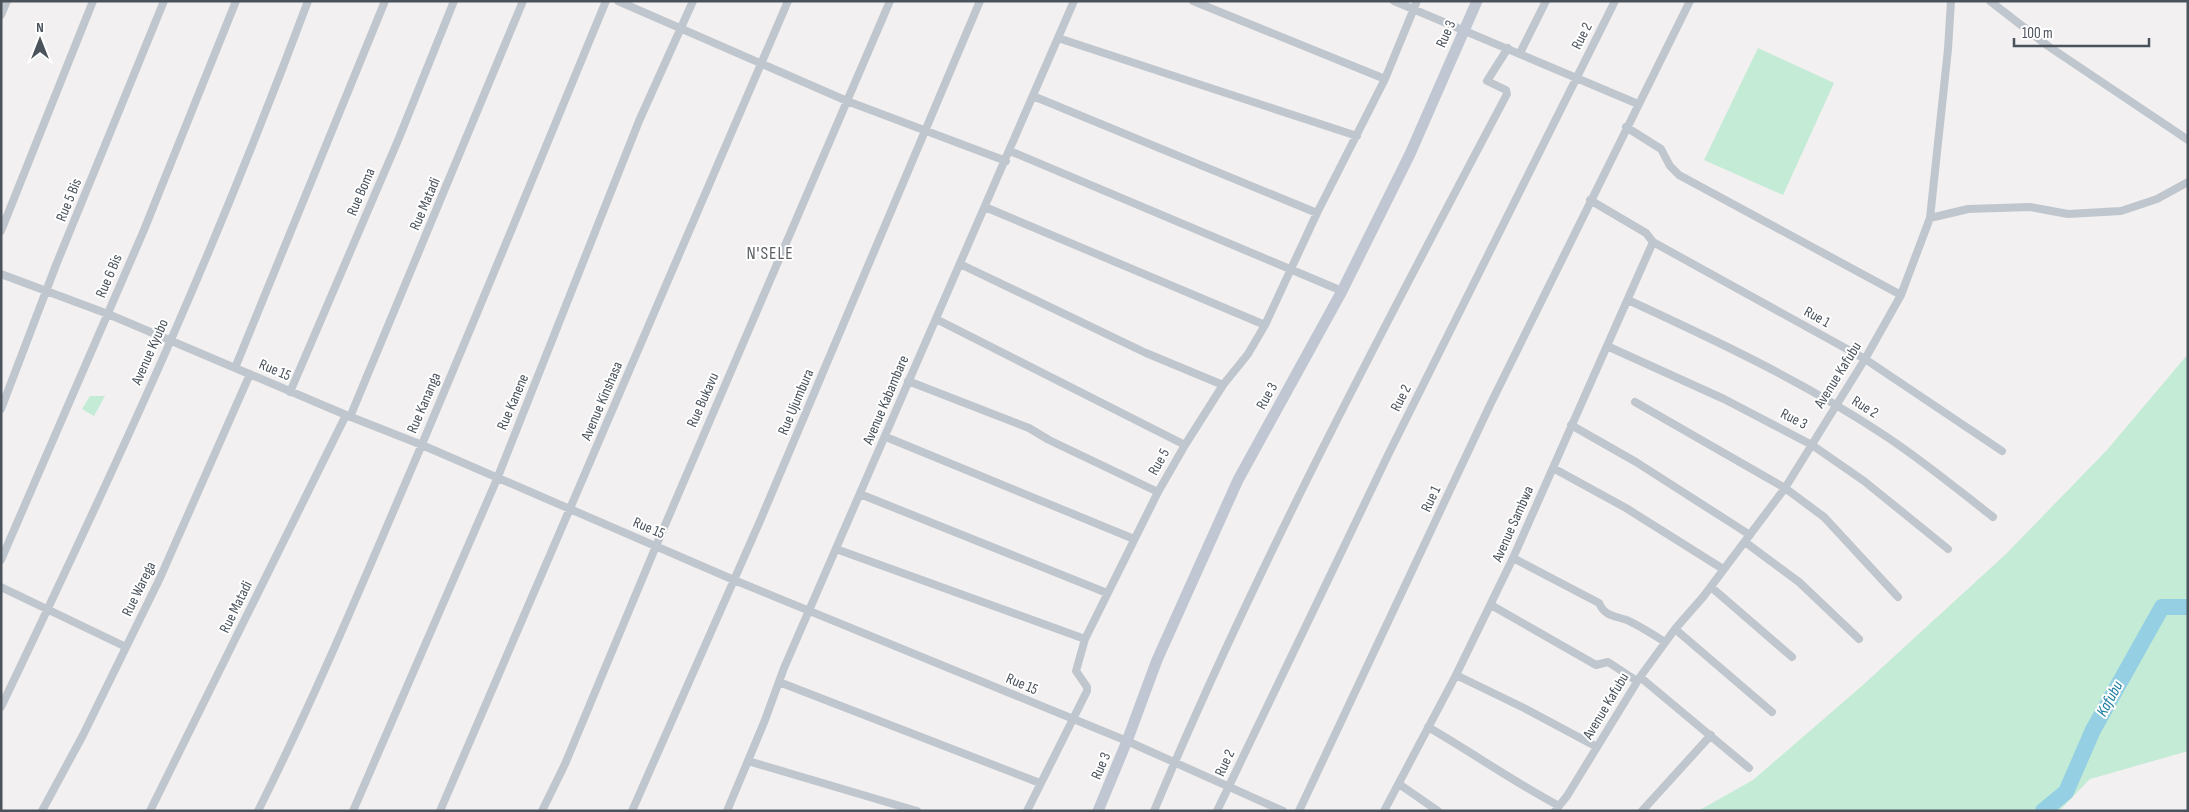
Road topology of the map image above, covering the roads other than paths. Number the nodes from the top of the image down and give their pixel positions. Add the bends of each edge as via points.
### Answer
1 (7, 1) edge
2 (93, 1) edge
3 (164, 1) edge
4 (236, 1) edge
5 (308, 1) edge
6 (385, 1) edge
7 (454, 1) edge
8 (523, 1) edge
9 (606, 1) edge
10 (618, 1) edge
11 (692, 1) edge
12 (788, 1) edge
13 (890, 1) edge
14 (980, 1) edge
15 (1074, 1) edge
16 (1193, 1) edge
17 (1394, 1) edge
18 (1417, 1) edge
19 (1477, 1) edge
20 (1546, 1) edge
21 (1616, 1) edge
22 (1690, 1) edge
23 (1951, 1) edge
24 (1990, 1) edge
25 (1413, 9) junction
26 (1, 15) edge
27 (681, 28) junction
28 (1464, 30) junction
29 (1058, 38) junction
30 (1508, 48) junction
31 (1520, 52) junction
32 (762, 64) junction
33 (1578, 77) junction
34 (1385, 79) junction
35 (1033, 96) junction
36 (847, 101) junction
37 (1638, 104) junction
38 (1626, 127) junction
39 (926, 130) junction
40 (1357, 136) junction
41 (2188, 140) edge
42 (1010, 151) junction
43 (1006, 161) junction
44 (2188, 182) edge
45 (1590, 200) junction
46 (985, 207) junction
47 (1317, 213) junction
48 (1930, 218) junction
49 (1, 231) edge
50 (1653, 242) junction
51 (960, 264) junction
52 (1290, 270) junction
53 (1, 274) edge
54 (48, 290) junction
55 (1342, 291) junction
56 (1901, 295) junction
57 (1628, 300) junction
58 (108, 314) junction
59 (936, 319) junction
60 (1265, 325) junction
61 (170, 341) junction
62 (1607, 346) junction
63 (1865, 360) junction
64 (235, 368) junction
65 (250, 374) junction
66 (908, 381) junction
67 (1223, 385) junction
68 (290, 392) junction
69 (1635, 402) dead end
70 (1835, 405) junction
71 (1, 409) edge
72 (348, 416) junction
73 (1571, 425) junction
74 (886, 437) junction
75 (422, 445) junction
76 (1185, 445) junction
77 (1812, 445) junction
78 (2002, 451) dead end
79 (1553, 468) junction
80 (497, 479) junction
81 (1785, 488) junction
82 (1158, 492) junction
83 (860, 494) junction
84 (570, 509) junction
85 (1993, 518) dead end
86 (1747, 538) junction
87 (1134, 539) junction
88 (656, 546) junction
89 (836, 549) junction
90 (1948, 549) dead end
91 (1513, 558) junction
92 (1, 560) edge
93 (1723, 569) junction
94 (734, 580) junction
95 (1, 587) edge
96 (1711, 587) junction
97 (1107, 593) junction
98 (1898, 596) dead end
99 (1491, 605) junction
100 (48, 608) junction
101 (810, 610) junction
102 (1676, 628) junction
103 (1085, 639) junction
104 (1859, 639) dead end
105 (1665, 642) junction
106 (126, 647) junction
107 (1792, 658) dead end
108 (1456, 675) junction
109 (1639, 679) junction
110 (779, 682) junction
111 (1, 707) edge
112 (1772, 712) dead end
113 (1074, 720) junction
114 (1428, 727) junction
115 (1711, 735) junction
116 (1127, 742) junction
117 (1597, 747) junction
118 (748, 761) junction
119 (1174, 762) junction
120 (1749, 768) dead end
121 (1040, 783) junction
122 (1399, 784) junction
123 (1229, 786) junction
124 (1557, 808) edge
125 (1385, 810) edge
126 (42, 811) edge
127 (150, 811) edge
128 (258, 811) edge
129 (353, 811) edge
130 (440, 811) edge
131 (542, 811) edge
132 (632, 811) edge
133 (726, 811) edge
134 (917, 811) edge
135 (1027, 811) edge
136 (1098, 811) edge
137 (1154, 811) edge
138 (1217, 811) edge
139 (1284, 811) edge
140 (1298, 811) edge
141 (1438, 811) edge
142 (1642, 811) edge

1 - 26 street
2 - 49 street
3 - 54 street, Rue 5 Bis
4 - 58 street, Rue 6 Bis
5 - 61 street, Avenue Kyubo via 263,119
6 - 64 street
7 - 68 street, Rue Boma
8 - 72 street, Rue Matadi
9 - 75 street, Rue Kananga
10 - 27 street
11 - 27 street, Rue Kanene
12 - 32 street, Avenue Kinshasa
13 - 36 street, Rue Bukavu
14 - 39 street, Rue Ujumbura
15 - 29 street, Avenue Kabambare
16 - 34 street
17 - 25 street
18 - 25 street, Rue 5
19 - 28 street, Rue 3
20 - 31 street
21 - 33 street, Rue 2
22 - 37 street, Rue 1
23 - 48 street, Avenue Kafubu
24 - 41 street via 2048,46
25 - 28 street
25 - 34 street, Rue 5
27 - 32 street
27 - 80 street, Rue Kanene via 639,121
28 - 30 street
28 - 55 street, Rue 3 via 1410,154
29 - 35 street, Avenue Kabambare
29 - 40 street
30 - 31 street
30 - 119 street via 1487,81 1506,90 1507,94 1361,370 1244,609
31 - 33 street
32 - 36 street
32 - 84 street, Avenue Kinshasa
33 - 37 street
33 - 123 street, Rue 2 via 1380,472
34 - 40 street, Rue 5
35 - 42 street, Avenue Kabambare
35 - 47 street
36 - 39 street
36 - 88 street, Rue Bukavu
37 - 38 street, Rue 1
38 - 45 street, Rue 1
38 - 56 street via 1660,150 1679,175
39 - 43 street
39 - 94 street, Rue Ujumbura
40 - 47 street, Rue 5
42 - 43 street, Avenue Kabambare
42 - 52 street
43 - 46 street, Avenue Kabambare
44 - 48 street via 2157,199 2122,211 2068,214 2030,207 1968,209
45 - 50 street, Rue 1 via 1646,233
45 - 140 street, Rue 1
46 - 51 street, Avenue Kabambare
46 - 60 street
47 - 52 street, Rue 5
48 - 56 street, Avenue Kafubu
50 - 57 street, Avenue Sambwa
50 - 63 street, Rue 1
51 - 59 street, Avenue Kabambare
51 - 67 street via 1146,353
52 - 55 street
52 - 60 street, Rue 5
53 - 54 street, Rue 15
54 - 58 street, Rue 15
54 - 71 street, Rue 5 Bis
55 - 116 street, Rue 3 via 1238,480 1157,660
56 - 63 street, Avenue Kafubu
57 - 62 street, Avenue Sambwa
57 - 70 street, Rue 2
58 - 61 street, Rue 15
58 - 92 street, Rue 6 Bis
59 - 66 street, Avenue Kabambare
59 - 76 street
60 - 67 street, Rue 5 via 1248,354
61 - 64 street, Rue 15
61 - 100 street, Avenue Kyubo
62 - 73 street, Avenue Sambwa
62 - 77 street, Rue 3 via 1724,399
63 - 70 street, Avenue Kafubu
63 - 78 street, Rue 1
64 - 65 street, Rue 15
65 - 68 street, Rue 15
65 - 106 street, Rue Warega
66 - 74 street, Avenue Kabambare
66 - 82 street via 1029,428
67 - 76 street, Rue 5
68 - 72 street, Rue 15
69 - 81 street
70 - 77 street, Avenue Kafubu
70 - 85 street, Rue 2 via 1910,453
72 - 75 street, Rue 15
72 - 127 street, Rue Matadi
73 - 79 street, Avenue Sambwa
73 - 86 street via 1636,462
74 - 83 street, Avenue Kabambare
74 - 87 street
75 - 80 street, Rue 15
75 - 128 street, Rue Kananga via 300,726
76 - 82 street, Rue 5
77 - 81 street, Avenue Kafubu
77 - 90 street, Rue 3 via 1864,481
79 - 91 street, Avenue Sambwa
79 - 93 street via 1626,508
80 - 84 street, Rue 15
80 - 129 street, Rue Kanene
81 - 86 street, Avenue Kafubu
81 - 98 street via 1824,517
82 - 87 street, Rue 5
83 - 89 street, Avenue Kabambare
83 - 97 street
84 - 88 street, Rue 15
84 - 130 street, Avenue Kinshasa
86 - 93 street, Avenue Kafubu
86 - 104 street
87 - 97 street, Rue 5
88 - 94 street, Rue 15
88 - 131 street, Rue Bukavu via 565,764
89 - 101 street, Avenue Kabambare
89 - 103 street
91 - 99 street, Avenue Sambwa
91 - 105 street via 1599,603 1605,613 1628,620
93 - 96 street, Avenue Kafubu
94 - 101 street, Rue 15
94 - 132 street, Rue Ujumbura
95 - 100 street
96 - 102 street, Avenue Kafubu
96 - 107 street
97 - 103 street, Rue 5
99 - 108 street, Avenue Sambwa
99 - 109 street via 1596,665 1608,662
100 - 106 street
100 - 111 street, Avenue Kyubo
101 - 110 street, Avenue Kabambare
101 - 113 street, Rue 15
102 - 105 street, Avenue Kafubu
102 - 112 street
103 - 113 street, Rue 5 via 1076,671 1087,691
105 - 109 street, Avenue Kafubu
106 - 126 street, Rue Warega
108 - 114 street, Avenue Sambwa
108 - 117 street
109 - 115 street
109 - 117 street, Avenue Kafubu
110 - 118 street, Avenue Kabambare
110 - 121 street
113 - 116 street, Rue 15
113 - 121 street, Rue 5
114 - 122 street, Avenue Sambwa
114 - 124 street via 1479,756
115 - 120 street
115 - 142 street
116 - 119 street, Rue 15
116 - 136 street, Rue 3
117 - 124 street, Avenue Kafubu
118 - 133 street, Avenue Kabambare
118 - 134 street
119 - 123 street, Rue 15
119 - 137 street
121 - 135 street, Rue 5
122 - 125 street, Avenue Sambwa
122 - 141 street
123 - 138 street, Rue 2
123 - 139 street, Rue 15

